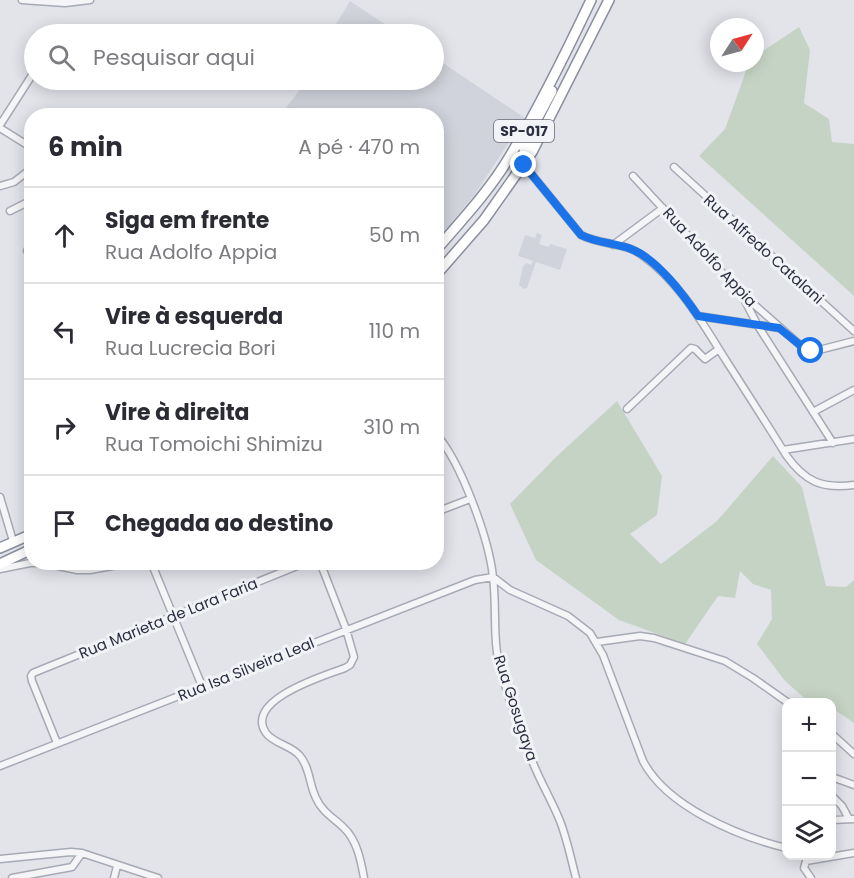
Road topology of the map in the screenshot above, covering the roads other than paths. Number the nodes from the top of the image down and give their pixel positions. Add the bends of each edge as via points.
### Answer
1 (22, 0) edge
2 (90, 0) edge
3 (591, 0) edge
4 (609, 0) edge
5 (559, 66) junction
6 (24, 88) edge
7 (550, 96) junction
8 (0, 127) edge
9 (24, 143) edge
10 (532, 152) junction
11 (524, 165) junction
12 (674, 167) dead end
13 (501, 172) junction
14 (24, 174) edge
15 (633, 176) dead end
16 (0, 186) edge
17 (24, 204) edge
18 (663, 208) junction
19 (10, 211) dead end
20 (471, 235) junction
21 (444, 241) edge
22 (614, 244) junction
23 (444, 266) edge
24 (741, 293) junction
25 (698, 316) junction
26 (758, 326) junction
27 (779, 328) junction
28 (854, 331) edge
29 (854, 341) edge
30 (719, 349) junction
31 (854, 390) edge
32 (627, 409) dead end
33 (813, 412) junction
34 (854, 440) edge
35 (444, 442) edge
36 (833, 443) junction
37 (783, 450) junction
38 (854, 484) edge
39 (0, 497) edge
40 (470, 499) junction
41 (444, 509) edge
42 (24, 537) edge
43 (13, 541) junction
44 (0, 548) edge
45 (24, 553) edge
46 (0, 564) edge
47 (24, 564) edge
48 (0, 569) edge
49 (154, 570) edge
50 (287, 570) edge
51 (323, 570) edge
52 (493, 577) junction
53 (174, 616) junction
54 (346, 629) junction
55 (597, 642) junction
56 (202, 686) junction
57 (782, 698) edge
58 (836, 738) edge
59 (57, 743) junction
60 (854, 754) edge
61 (0, 766) edge
62 (836, 779) edge
63 (854, 785) edge
64 (836, 801) edge
65 (852, 819) edge
66 (836, 820) edge
67 (782, 847) edge
68 (82, 853) junction
69 (854, 854) edge
70 (0, 859) edge
71 (806, 861) joint
72 (117, 866) junction
73 (39, 876) edge
74 (12, 878) edge
75 (114, 878) edge
76 (158, 878) edge
77 (364, 878) edge
78 (576, 878) edge
79 (811, 878) edge

1 - 2 street
3 - 5 highway, SP-017
4 - 10 highway, SP-017
5 - 7 highway
5 - 13 highway, SP-017
6 - 8 street
7 - 10 highway via 524,149
7 - 11 highway via 519,152
8 - 9 street
10 - 11 highway, SP-017
11 - 13 highway
11 - 20 highway, SP-017
11 - 22 street via 581,235
12 - 28 street, Rua Alfredo Catalani
13 - 20 highway via 509,172 510,177 474,224
13 - 21 highway, SP-017
14 - 16 street
15 - 18 street, Rua Adolfo Appia
17 - 19 street
18 - 22 street
18 - 24 street, Rua Adolfo Appia
20 - 23 highway, SP-017
22 - 25 street via 636,251 649,261 678,289
24 - 26 street
24 - 27 street, Rua Adolfo Appia
25 - 26 street
25 - 30 street
26 - 27 street
26 - 33 street
27 - 29 street, Rua Adolfo Appia via 811,351
30 - 32 street via 705,360 691,348
30 - 37 street
31 - 33 street
33 - 36 street
34 - 36 street
35 - 40 street, Rua Gosugaya via 459,467
36 - 37 street
37 - 38 street via 799,472 812,481 831,487
39 - 43 street
40 - 41 street
40 - 52 street, Rua Gosugaya
42 - 43 highway
43 - 44 highway
45 - 46 highway
47 - 48 street
49 - 53 street
50 - 53 street, Rua Marieta de Lara Faria
51 - 54 street
52 - 54 street, Rua Isa Silveira Leal via 475,580
52 - 55 street via 510,590 568,616
52 - 78 street, Rua Gosugaya via 501,671 532,761 561,822
53 - 56 street
53 - 59 street, Rua Marieta de Lara Faria via 31,676
54 - 56 street, Rua Isa Silveira Leal
54 - 77 street via 354,653 350,665 283,694 270,705 262,725 267,735 301,758 316,800 355,844
55 - 57 street via 654,638 725,662
55 - 67 street via 643,761 660,786 724,826
56 - 59 street, Rua Isa Silveira Leal
58 - 60 street
59 - 61 street, Rua Isa Silveira Leal
62 - 63 street
64 - 65 street
65 - 66 street
68 - 70 street
68 - 72 street
68 - 73 street via 72,867
69 - 71 street
71 - 79 street via 804,868
72 - 75 street
72 - 76 street
73 - 74 street

